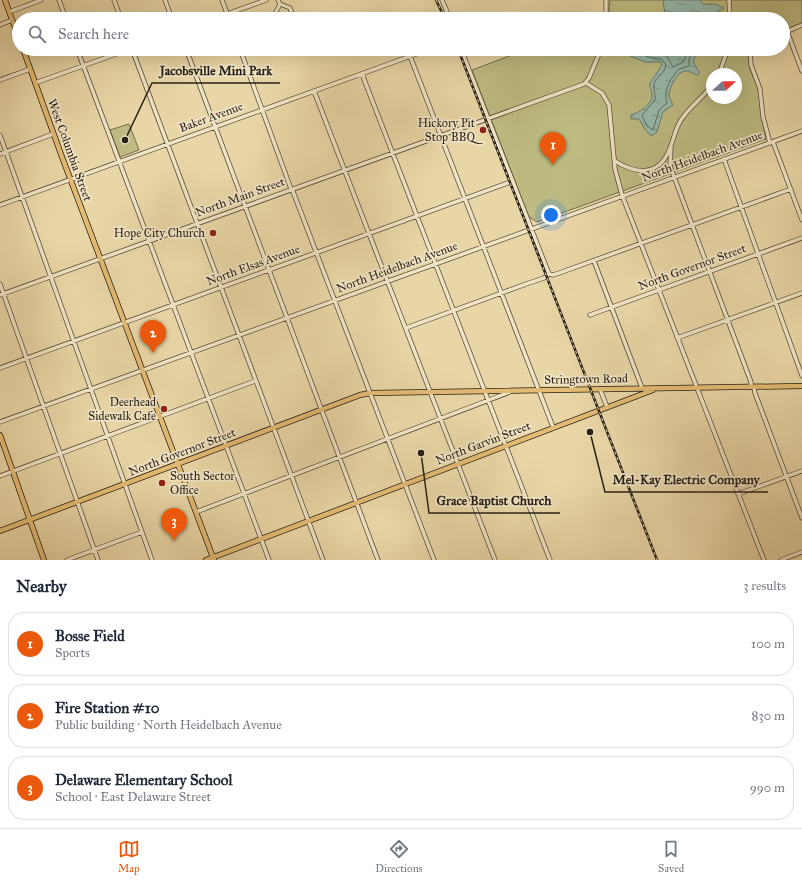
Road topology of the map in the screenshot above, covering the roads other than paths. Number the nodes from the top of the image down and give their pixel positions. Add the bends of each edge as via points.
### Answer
1 (5, 0) edge
2 (41, 0) edge
3 (59, 0) edge
4 (114, 0) edge
5 (165, 0) edge
6 (222, 0) edge
7 (266, 0) edge
8 (442, 0) edge
9 (606, 0) edge
10 (729, 1) edge
11 (279, 2) edge
12 (9, 12) junction
13 (63, 12) edge
14 (118, 12) edge
15 (169, 12) edge
16 (226, 12) edge
17 (233, 12) edge
18 (276, 12) edge
19 (291, 12) edge
20 (447, 12) edge
21 (606, 12) edge
22 (730, 12) edge
23 (12, 20) joint
24 (0, 24) edge
25 (802, 24) edge
26 (790, 30) edge
27 (790, 43) edge
28 (25, 56) edge
29 (80, 56) edge
30 (112, 56) edge
31 (134, 56) edge
32 (189, 56) edge
33 (243, 56) edge
34 (410, 56) joint
35 (464, 56) edge
36 (598, 56) edge
37 (725, 56) edge
38 (750, 56) edge
39 (84, 66) junction
40 (720, 68) edge
41 (30, 69) junction
42 (802, 70) edge
43 (362, 74) junction
44 (0, 80) edge
45 (35, 83) junction
46 (586, 83) junction
47 (314, 91) junction
48 (706, 91) edge
49 (262, 110) junction
50 (488, 118) junction
51 (214, 127) junction
52 (802, 131) edge
53 (53, 134) junction
54 (0, 135) edge
55 (441, 136) junction
56 (771, 142) junction
57 (167, 144) junction
58 (671, 147) junction
59 (6, 152) junction
60 (392, 153) junction
61 (0, 154) edge
62 (724, 159) junction
63 (118, 161) junction
64 (615, 161) junction
65 (660, 164) junction
66 (670, 166) junction
67 (345, 170) junction
68 (674, 177) junction
69 (70, 179) junction
70 (513, 181) junction
71 (292, 189) junction
72 (791, 189) junction
73 (622, 195) junction
74 (23, 197) junction
75 (465, 199) junction
76 (0, 205) edge
77 (244, 206) junction
78 (741, 207) junction
79 (417, 216) junction
80 (802, 220) edge
81 (196, 224) junction
82 (692, 225) junction
83 (532, 228) junction
84 (369, 233) junction
85 (802, 238) edge
86 (148, 241) junction
87 (641, 243) junction
88 (483, 246) junction
89 (316, 252) junction
90 (758, 254) junction
91 (100, 258) junction
92 (594, 261) junction
93 (436, 264) junction
94 (268, 270) junction
95 (710, 272) junction
96 (549, 274) junction
97 (51, 276) junction
98 (388, 281) junction
99 (0, 284) edge
100 (220, 287) junction
101 (659, 290) junction
102 (802, 293) edge
103 (501, 294) junction
104 (2, 295) edge
105 (334, 300) junction
106 (776, 303) junction
107 (172, 304) junction
108 (612, 308) junction
109 (454, 311) junction
110 (590, 316) dead end
111 (286, 318) junction
112 (728, 320) junction
113 (124, 322) junction
114 (406, 328) junction
115 (238, 335) junction
116 (677, 338) junction
117 (74, 340) junction
118 (190, 352) junction
119 (26, 358) junction
120 (0, 368) edge
121 (142, 370) junction
122 (802, 376) edge
123 (256, 381) junction
124 (802, 386) edge
125 (751, 387) junction
126 (756, 387) junction
127 (91, 388) junction
128 (642, 388) junction
129 (656, 388) junction
130 (697, 388) junction
131 (600, 389) junction
132 (485, 390) junction
133 (514, 390) junction
134 (538, 390) junction
135 (430, 391) junction
136 (370, 393) junction
137 (208, 399) junction
138 (488, 400) junction
139 (43, 406) junction
140 (607, 407) junction
141 (321, 410) junction
142 (160, 417) junction
143 (441, 418) junction
144 (0, 422) edge
145 (553, 427) junction
146 (273, 428) junction
147 (0, 435) edge
148 (108, 436) junction
149 (388, 439) junction
150 (506, 445) junction
151 (226, 446) junction
152 (60, 454) junction
153 (339, 457) junction
154 (458, 463) junction
155 (178, 465) junction
156 (13, 471) junction
157 (802, 471) edge
158 (0, 476) edge
159 (291, 476) junction
160 (787, 476) junction
161 (125, 484) junction
162 (405, 484) junction
163 (244, 494) junction
164 (738, 494) junction
165 (77, 502) junction
166 (356, 502) junction
167 (196, 512) junction
168 (802, 518) edge
169 (30, 519) junction
170 (308, 521) junction
171 (0, 531) edge
172 (142, 532) junction
173 (261, 539) junction
174 (95, 550) junction
175 (802, 552) edge
176 (213, 559) edge
177 (44, 560) edge
178 (67, 560) edge
179 (98, 560) edge
180 (152, 560) edge
181 (206, 560) edge
182 (269, 560) edge
183 (323, 560) edge
184 (378, 560) edge
185 (434, 560) edge
186 (496, 560) edge
187 (550, 560) edge
188 (764, 560) edge
189 (781, 560) edge

1 - 12 main road
2 - 12 street
3 - 13 street
4 - 14 street
5 - 15 street
6 - 16 street
7 - 17 street
8 - 20 street
9 - 21 street
10 - 22 street
11 - 18 street
11 - 19 street via 290,8
12 - 23 main road
23 - 24 street
25 - 26 street
27 - 42 street
28 - 41 main road, West Columbia Street
29 - 39 street
30 - 39 street
31 - 57 street
32 - 51 street
33 - 49 street
34 - 43 street, Baker Avenue
34 - 55 street
35 - 50 street
36 - 46 street
37 - 40 street
38 - 56 street via 760,89 763,118
39 - 45 street
39 - 63 street
41 - 44 street
41 - 45 main road, West Columbia Street
43 - 47 street, Baker Avenue
43 - 60 street
45 - 53 main road, West Columbia Street
46 - 50 street, North Main Street
46 - 64 street via 602,93 609,106
47 - 49 street, Baker Avenue
47 - 67 street
48 - 58 street via 681,120
49 - 51 street, Baker Avenue
49 - 71 street
50 - 55 street, North Main Street
50 - 70 street
51 - 57 street, Baker Avenue
51 - 77 street
52 - 56 street, North Heidelbach Avenue
53 - 59 street
53 - 69 main road, West Columbia Street
54 - 59 street
55 - 60 street, North Main Street
55 - 75 street
56 - 62 street, North Heidelbach Avenue
56 - 72 street
57 - 63 street, Baker Avenue
57 - 81 street
58 - 65 street
58 - 66 street
59 - 61 street
59 - 74 street
60 - 67 street, North Main Street
60 - 79 street
62 - 68 street, North Heidelbach Avenue
62 - 78 street
63 - 69 street, Baker Avenue
63 - 86 street
64 - 65 street via 639,171 651,170
64 - 73 street
65 - 66 street
66 - 68 street
67 - 71 street, North Main Street
67 - 84 street
68 - 73 street, North Heidelbach Avenue
68 - 82 street
69 - 74 street, Baker Avenue
69 - 91 main road, West Columbia Street
70 - 75 street, North Elsas Avenue
70 - 83 street
71 - 77 street, North Main Street
71 - 89 street
72 - 78 street
72 - 80 street
73 - 83 street, North Heidelbach Avenue
73 - 87 street
74 - 76 street, Baker Avenue
74 - 97 street
75 - 79 street, North Elsas Avenue
75 - 88 street
77 - 81 street, North Main Street
77 - 94 street
78 - 82 street
78 - 90 street
79 - 84 street, North Elsas Avenue
79 - 93 street
81 - 86 street, North Main Street
81 - 100 street
82 - 87 street
82 - 95 street
83 - 88 street, North Heidelbach Avenue
83 - 96 street
84 - 89 street, North Elsas Avenue
84 - 98 street
85 - 90 street, North Governor Street
86 - 91 street, North Main Street
86 - 107 street
87 - 92 street
87 - 101 street
88 - 93 street, North Heidelbach Avenue
88 - 103 street
89 - 94 street, North Elsas Avenue
89 - 105 street
90 - 95 street, North Governor Street
90 - 106 street
91 - 97 street, North Main Street
91 - 113 main road, West Columbia Street
92 - 96 street via 554,275
92 - 108 street
93 - 98 street, North Heidelbach Avenue
93 - 109 street
94 - 100 street, North Elsas Avenue
94 - 111 street
95 - 101 street, North Governor Street
95 - 112 street
96 - 103 street
97 - 104 street, North Main Street
97 - 117 street
98 - 105 street, North Heidelbach Avenue
98 - 114 street
99 - 104 street
100 - 107 street, North Elsas Avenue
100 - 115 street
101 - 108 street, North Governor Street
101 - 116 street
102 - 106 street
103 - 109 street
103 - 134 street
104 - 119 street
105 - 111 street, North Heidelbach Avenue
105 - 136 street
106 - 112 street
106 - 122 street
107 - 113 street, North Elsas Avenue
107 - 118 street
108 - 110 street, North Governor Street
108 - 128 street
109 - 114 street
109 - 132 street
111 - 115 street, North Heidelbach Avenue
111 - 141 street
112 - 116 street
112 - 125 street
113 - 117 street, North Elsas Avenue
113 - 121 main road, West Columbia Street
114 - 135 street
115 - 118 street, North Heidelbach Avenue
115 - 123 street
116 - 130 street
117 - 119 street, North Elsas Avenue
117 - 127 street
118 - 121 street, North Heidelbach Avenue
118 - 137 street
119 - 120 street, North Elsas Avenue
119 - 139 street
121 - 127 street, North Heidelbach Avenue
121 - 142 main road, West Columbia Street
123 - 137 street
123 - 146 street
124 - 126 main road, Stringtown Road
125 - 126 main road, Stringtown Road
125 - 130 main road, Stringtown Road
126 - 160 street via 754,391
127 - 139 street, North Heidelbach Avenue
127 - 148 street
128 - 129 main road, Stringtown Road
128 - 131 main road, Stringtown Road
129 - 130 main road, Stringtown Road
129 - 140 main road, North Garvin Street
130 - 164 street
131 - 134 main road, Stringtown Road
131 - 140 street
132 - 133 main road, Stringtown Road
132 - 135 main road, Stringtown Road
132 - 138 street
133 - 134 main road, Stringtown Road
133 - 138 street
134 - 145 street
135 - 136 main road, Stringtown Road
135 - 143 street
136 - 141 main road, North Governor Street
136 - 149 street
137 - 142 street
137 - 151 street
138 - 143 street
138 - 150 street
139 - 144 street, North Heidelbach Avenue
139 - 152 street
140 - 145 main road, North Garvin Street
141 - 146 main road, North Governor Street
141 - 153 street
142 - 148 street
142 - 155 main road, West Columbia Street
143 - 149 street
143 - 154 street
145 - 150 main road, North Garvin Street
146 - 151 main road, North Governor Street
146 - 159 street
147 - 156 main road
148 - 152 street
148 - 161 street
149 - 153 street
149 - 162 street
150 - 154 main road, North Garvin Street
150 - 187 street
151 - 155 main road, North Governor Street
151 - 163 street
152 - 156 street
152 - 165 street
153 - 159 street
153 - 166 street
154 - 162 main road, North Garvin Street
154 - 186 street
155 - 161 main road, North Governor Street
155 - 167 main road, West Columbia Street
156 - 158 street
156 - 169 main road
157 - 160 street
159 - 163 street
159 - 170 street
160 - 164 street
160 - 168 street
161 - 165 main road, North Governor Street
161 - 172 street
162 - 166 main road, North Garvin Street
162 - 185 street
163 - 167 street
163 - 173 street
164 - 188 street
165 - 169 main road, North Governor Street
165 - 174 street
166 - 170 main road, North Garvin Street
166 - 184 street
167 - 176 main road, West Columbia Street
169 - 171 main road, North Governor Street
169 - 177 main road
170 - 173 main road, North Garvin Street
170 - 183 street
172 - 174 street
172 - 180 street
173 - 176 main road, North Garvin Street
173 - 182 street
174 - 178 street
174 - 179 street
175 - 189 street
176 - 181 main road, North Garvin Street

